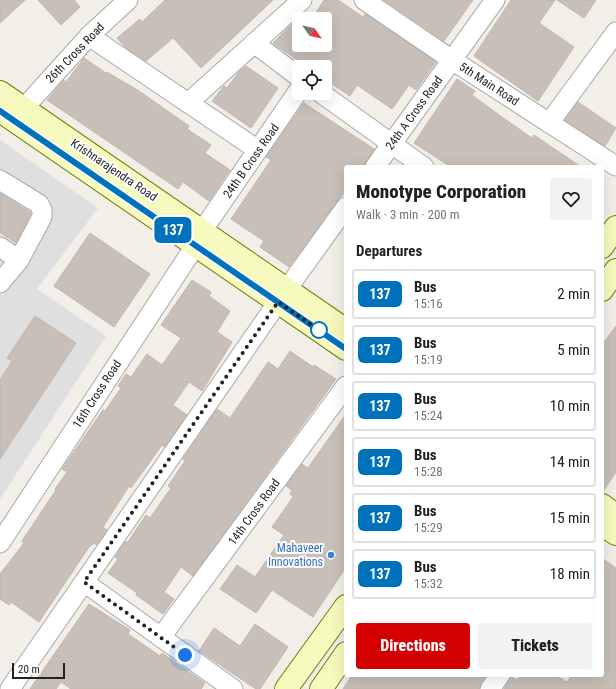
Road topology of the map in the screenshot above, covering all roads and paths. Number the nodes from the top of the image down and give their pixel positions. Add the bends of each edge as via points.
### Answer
1 (128, 0) edge
2 (302, 0) edge
3 (364, 0) edge
4 (495, 0) edge
5 (616, 32) edge
6 (89, 36) junction
7 (254, 44) junction
8 (452, 60) junction
9 (292, 71) edge
10 (0, 92) edge
11 (292, 100) edge
12 (330, 100) edge
13 (188, 103) junction
14 (12, 113) edge
15 (549, 123) junction
16 (391, 145) junction
17 (258, 150) junction
18 (376, 165) edge
19 (421, 165) edge
20 (616, 166) edge
21 (0, 180) edge
22 (344, 210) edge
23 (616, 227) edge
24 (198, 238) junction
25 (604, 244) edge
26 (0, 247) edge
27 (19, 260) junction
28 (616, 270) edge
29 (0, 284) edge
30 (604, 287) edge
31 (282, 296) junction
32 (344, 329) edge
33 (344, 347) edge
34 (344, 389) edge
35 (0, 543) edge
36 (84, 582) junction
37 (344, 609) edge
38 (161, 637) junction
39 (344, 656) edge
40 (499, 677) edge
41 (10, 689) edge
42 (233, 689) edge
43 (286, 689) edge
44 (321, 689) edge
45 (490, 689) edge

1 - 6 street, 26th Cross Road
2 - 7 street
3 - 8 street, 5th Main Road
4 - 8 street, 24th A Cross Road
5 - 15 street
6 - 13 street
6 - 14 street, 26th Cross Road
7 - 9 street
7 - 13 street
8 - 15 street, 5th Main Road
8 - 16 street, 24th A Cross Road
10 - 14 main road, Krishnarajendra Road
11 - 17 street, 24th B Cross Road
12 - 16 street
13 - 17 street
14 - 24 main road, Krishnarajendra Road
15 - 20 street, 5th Main Road
16 - 18 street, 24th A Cross Road
16 - 19 street
17 - 24 street, 24th B Cross Road
21 - 27 street via 39,204 42,210 42,217
22 - 31 street
23 - 25 main road
24 - 31 main road, Krishnarajendra Road
24 - 35 street, 16th Cross Road
26 - 27 street
27 - 29 street
28 - 30 main road
31 - 32 main road, Krishnarajendra Road
31 - 33 main road, Krishnarajendra Road
31 - 36 street
34 - 38 street, 14th Cross Road
36 - 38 street
36 - 41 street
37 - 43 main road
38 - 42 street
39 - 44 main road
40 - 45 street

